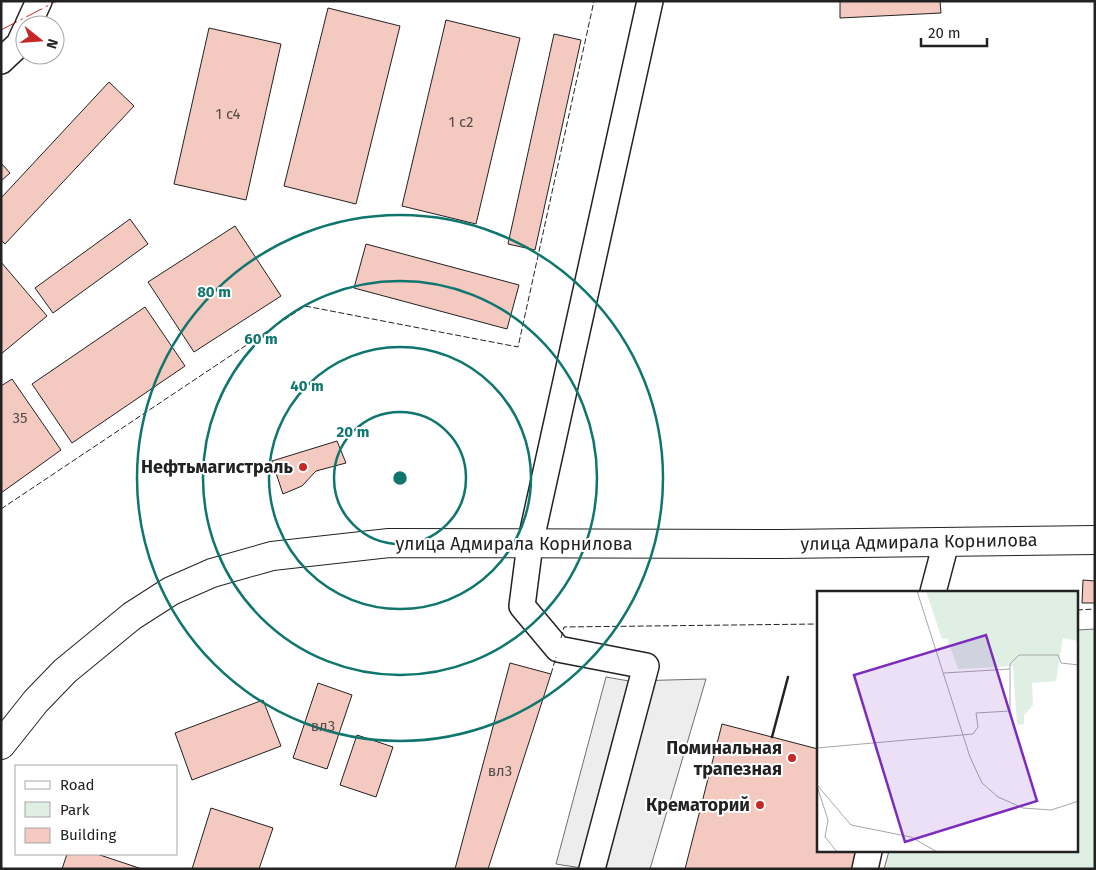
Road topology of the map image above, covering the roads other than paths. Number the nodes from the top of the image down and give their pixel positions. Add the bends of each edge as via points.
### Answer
1 (39, 1) edge
2 (650, 1) edge
3 (33, 15) edge
4 (15, 48) edge
5 (1, 61) edge
6 (1095, 540) edge
7 (946, 543) junction
8 (530, 544) junction
9 (934, 591) edge
10 (1, 745) edge
11 (869, 852) edge
12 (592, 869) edge
13 (865, 869) edge

1 - 3 street
2 - 8 street
4 - 5 street
6 - 7 main road, улица Адмирала Корнилова
7 - 8 main road, улица Адмирала Корнилова
7 - 9 street
8 - 10 main road, улица Адмирала Корнилова via 389,543 272,556 212,573 171,591 98,641 36,701
8 - 12 street via 522,606 558,649 646,666
11 - 13 street

